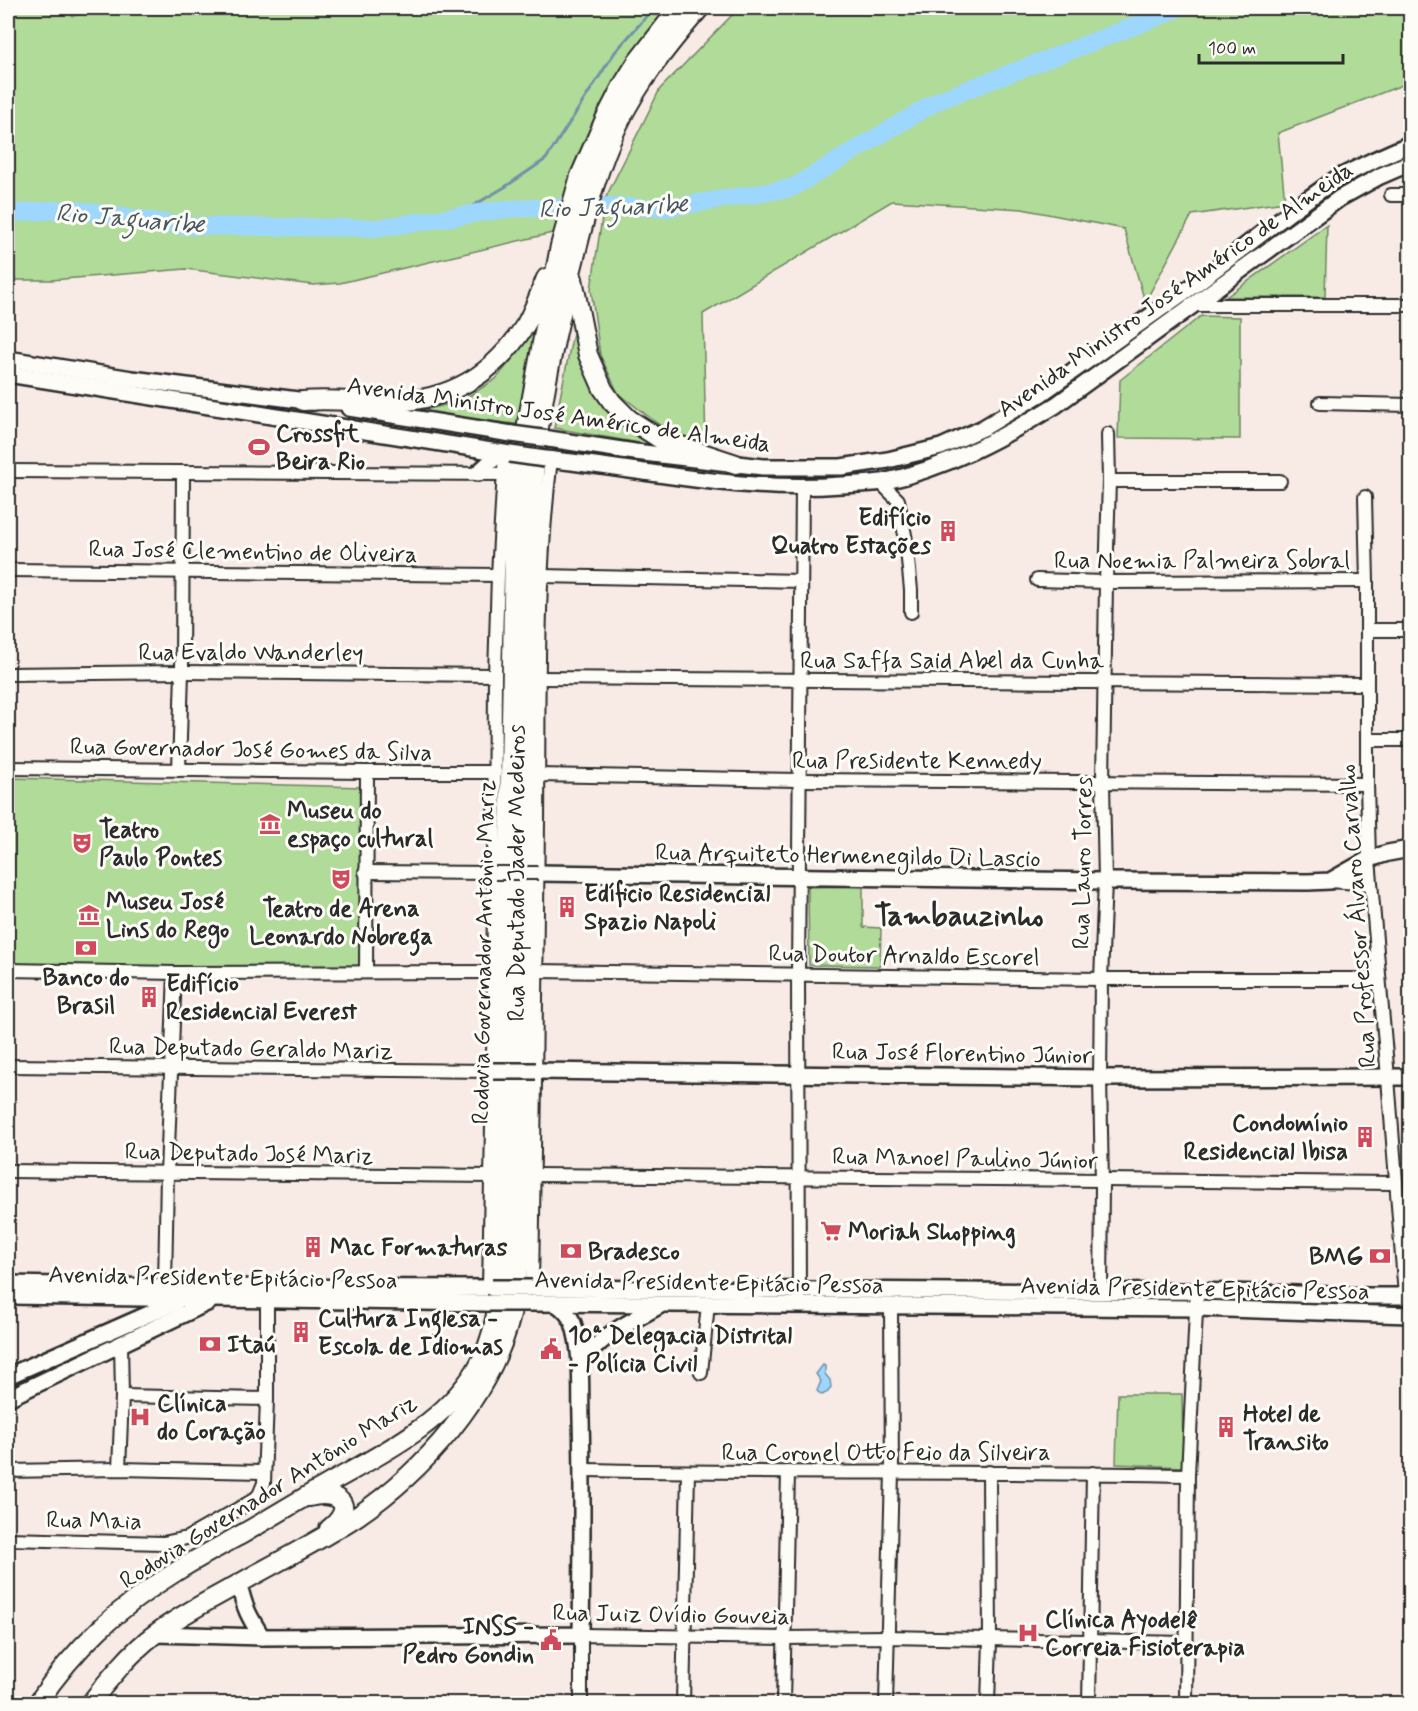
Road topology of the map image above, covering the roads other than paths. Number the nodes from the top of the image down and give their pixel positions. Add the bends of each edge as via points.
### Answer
1 (679, 8) edge
2 (700, 8) edge
3 (1410, 144) edge
4 (1410, 163) edge
5 (588, 178) junction
6 (1392, 195) dead end
7 (1410, 195) edge
8 (573, 228) junction
9 (560, 246) junction
10 (571, 270) junction
11 (1410, 304) edge
12 (1192, 305) junction
13 (8, 358) edge
14 (8, 374) edge
15 (136, 379) junction
16 (8, 381) edge
17 (133, 395) junction
18 (303, 401) junction
19 (1320, 403) dead end
20 (1410, 405) edge
21 (1108, 434) dead end
22 (502, 454) junction
23 (548, 459) junction
24 (736, 464) junction
25 (8, 471) edge
26 (183, 473) junction
27 (478, 473) junction
28 (504, 474) junction
29 (908, 475) junction
30 (1109, 481) junction
31 (1280, 481) dead end
32 (880, 482) junction
33 (802, 488) junction
34 (1365, 497) dead end
35 (898, 500) junction
36 (8, 570) edge
37 (183, 572) junction
38 (498, 574) junction
39 (541, 576) junction
40 (1037, 580) dead end
41 (801, 581) junction
42 (1367, 581) junction
43 (1106, 582) junction
44 (911, 612) dead end
45 (1367, 630) junction
46 (1410, 630) edge
47 (182, 672) junction
48 (8, 674) edge
49 (495, 675) junction
50 (538, 678) junction
51 (801, 680) junction
52 (1106, 682) junction
53 (1366, 684) junction
54 (1367, 740) junction
55 (1410, 740) edge
56 (8, 768) edge
57 (179, 770) junction
58 (367, 772) junction
59 (495, 772) junction
60 (538, 775) junction
61 (799, 780) junction
62 (1103, 782) junction
63 (1367, 784) junction
64 (1410, 849) edge
65 (1369, 860) junction
66 (365, 872) junction
67 (495, 873) junction
68 (538, 873) junction
69 (799, 877) junction
70 (1105, 881) junction
71 (1330, 881) junction
72 (1371, 884) junction
73 (8, 970) edge
74 (537, 971) junction
75 (366, 972) junction
76 (493, 972) junction
77 (175, 973) junction
78 (798, 975) junction
79 (1101, 979) junction
80 (1379, 979) junction
81 (8, 1066) edge
82 (172, 1068) junction
83 (493, 1071) junction
84 (536, 1071) junction
85 (799, 1074) junction
86 (1410, 1077) edge
87 (1100, 1078) junction
88 (1388, 1078) junction
89 (8, 1171) edge
90 (167, 1173) junction
91 (534, 1175) junction
92 (491, 1176) junction
93 (798, 1176) junction
94 (1102, 1181) junction
95 (1395, 1183) junction
96 (8, 1284) edge
97 (165, 1287) junction
98 (198, 1287) junction
99 (1197, 1291) junction
100 (1101, 1292) junction
101 (489, 1293) junction
102 (1408, 1295) edge
103 (8, 1296) edge
104 (530, 1296) junction
105 (799, 1298) junction
106 (182, 1299) junction
107 (214, 1299) junction
108 (267, 1300) junction
109 (555, 1303) junction
110 (662, 1304) junction
111 (708, 1304) junction
112 (891, 1306) junction
113 (1197, 1308) junction
114 (1410, 1315) edge
115 (121, 1343) junction
116 (580, 1366) junction
117 (701, 1373) dead end
118 (8, 1376) edge
119 (122, 1396) junction
120 (8, 1398) edge
121 (267, 1399) junction
122 (119, 1468) junction
123 (583, 1470) junction
124 (8, 1471) edge
125 (264, 1472) junction
126 (688, 1472) junction
127 (788, 1472) junction
128 (892, 1472) junction
129 (989, 1472) junction
130 (1093, 1473) junction
131 (1188, 1475) junction
132 (297, 1501) junction
133 (8, 1539) edge
134 (310, 1543) junction
135 (239, 1584) junction
136 (155, 1634) junction
137 (581, 1635) junction
138 (684, 1636) junction
139 (262, 1637) junction
140 (887, 1637) junction
141 (783, 1638) junction
142 (990, 1639) junction
143 (1090, 1640) junction
144 (1186, 1643) junction
145 (37, 1704) edge
146 (90, 1704) edge
147 (580, 1704) edge
148 (683, 1704) edge
149 (783, 1704) edge
150 (886, 1704) edge
151 (987, 1704) edge
152 (1089, 1704) edge
153 (1186, 1704) edge

1 - 5 highway, Rodovia Governador Antônio Mariz via 622,86 605,119
2 - 5 highway, Rodovia Governador Antônio Mariz via 634,94
3 - 24 main road, Avenida Ministro José Américo de Almeida via 1336,179 1042,393 983,429 941,447 841,467
4 - 12 main road, Avenida Ministro José Américo de Almeida via 1340,198
5 - 8 highway, Rodovia Governador Antônio Mariz
6 - 7 street
8 - 9 highway, Rodovia Governador Antônio Mariz
8 - 10 highway, Rodovia Governador Antônio Mariz
9 - 18 highway via 526,323 496,361 465,384 416,401
9 - 132 highway, Rodovia Governador Antônio Mariz via 525,426 516,496 502,1261 495,1324 477,1369 445,1409 382,1453
10 - 24 highway via 588,355 612,402 629,419 660,439
10 - 134 highway, Rodovia Governador Antônio Mariz via 541,415 530,536 519,1240 514,1302 502,1345 487,1377 437,1446 381,1499
11 - 12 street
12 - 29 main road, Avenida Ministro José Américo de Almeida via 1019,428 941,465
13 - 15 main road, Avenida Ministro José Américo de Almeida
14 - 17 main road, Avenida Ministro José Américo de Almeida
15 - 17 main road
15 - 18 main road, Avenida Ministro José Américo de Almeida
16 - 22 street
17 - 22 main road, Avenida Ministro José Américo de Almeida
18 - 24 main road, Avenida Ministro José Américo de Almeida, bridge
19 - 20 street
21 - 30 street, Rua Lauro Torres
22 - 23 main road, Avenida Ministro José Américo de Almeida, bridge
22 - 27 main road
22 - 28 street, Rua Deputado Jader Medeiros
23 - 33 main road, Avenida Ministro José Américo de Almeida via 711,481
23 - 39 street, Rua Deputado Jader Medeiros
25 - 26 street
26 - 27 street
26 - 37 street
27 - 28 street
28 - 38 street, Rua Deputado Jader Medeiros
29 - 32 main road, Avenida Ministro José Américo de Almeida
29 - 35 street
30 - 31 street
30 - 43 street, Rua Lauro Torres
32 - 33 main road, Avenida Ministro José Américo de Almeida
32 - 35 street
33 - 41 street
34 - 42 street, Rua Professor Álvaro Carvalho
35 - 44 street via 906,540
36 - 37 street, Rua José Clementino de Oliveira
37 - 38 street, Rua José Clementino de Oliveira
37 - 47 street
38 - 49 street, Rua Deputado Jader Medeiros
39 - 41 street
39 - 50 street, Rua Deputado Jader Medeiros
40 - 43 street, Rua Noemia Palmeira Sobral
41 - 51 street
42 - 43 street, Rua Noemia Palmeira Sobral
42 - 45 street, Rua Professor Álvaro Carvalho
43 - 52 street, Rua Lauro Torres
45 - 46 street
45 - 53 street, Rua Professor Álvaro Carvalho
47 - 48 street, Rua Evaldo Wanderley
47 - 49 street, Rua Evaldo Wanderley
47 - 57 street
49 - 59 street, Rua Deputado Jader Medeiros
50 - 51 street, Rua Saffa Said Abel da Cunha
50 - 60 street, Rua Deputado Jader Medeiros
51 - 52 street, Rua Saffa Said Abel da Cunha
51 - 61 street
52 - 53 street, Rua Saffa Said Abel da Cunha
52 - 62 street, Rua Lauro Torres
53 - 54 street, Rua Professor Álvaro Carvalho
54 - 55 street
54 - 63 street, Rua Professor Álvaro Carvalho
56 - 57 street, Rua Governador José Gomes da Silva
57 - 58 street, Rua Governador José Gomes da Silva
58 - 59 street, Rua Governador José Gomes da Silva
58 - 66 street
59 - 67 street, Rua Deputado Jader Medeiros
60 - 61 street, Rua Presidente Kennedy
60 - 68 street, Rua Deputado Jader Medeiros
61 - 62 street, Rua Presidente Kennedy
61 - 69 street
62 - 63 street, Rua Presidente Kennedy
62 - 70 street, Rua Lauro Torres
63 - 65 street, Rua Professor Álvaro Carvalho
64 - 65 main road, Rua Arquiteto Hermenegildo Di Lascio
65 - 71 main road, Rua Arquiteto Hermenegildo Di Lascio
65 - 72 street, Rua Professor Álvaro Carvalho
66 - 67 street, Rua Arquiteto Hermenegildo Di Lascio
66 - 75 street
67 - 68 street, Rua Arquiteto Hermenegildo Di Lascio, bridge
67 - 76 street, Rua Deputado Jader Medeiros
68 - 69 main road, Rua Arquiteto Hermenegildo Di Lascio
68 - 74 street, Rua Deputado Jader Medeiros
69 - 70 main road, Rua Arquiteto Hermenegildo Di Lascio
69 - 78 street
70 - 71 main road, Rua Arquiteto Hermenegildo Di Lascio
70 - 79 street, Rua Lauro Torres
71 - 72 street, Rua Arquiteto Hermenegildo Di Lascio
72 - 80 street, Rua Professor Álvaro Carvalho
73 - 77 street
74 - 78 street, Rua Doutor Arnaldo Escorel
74 - 84 street, Rua Deputado Jader Medeiros
75 - 76 street
75 - 77 street
76 - 83 street, Rua Deputado Jader Medeiros
77 - 82 street
78 - 79 street, Rua Doutor Arnaldo Escorel
78 - 85 street
79 - 80 street, Rua Doutor Arnaldo Escorel
79 - 87 street, Rua Lauro Torres
80 - 88 street, Rua Professor Álvaro Carvalho
81 - 82 street, Rua Deputado Geraldo Mariz
82 - 83 street, Rua Deputado Geraldo Mariz
82 - 90 street
83 - 84 main road, Rua José Florentino Júnior, bridge
83 - 92 street, Rua Deputado Jader Medeiros
84 - 85 main road, Rua José Florentino Júnior
84 - 91 street, Rua Deputado Jader Medeiros
85 - 87 main road, Rua José Florentino Júnior
85 - 93 street
86 - 88 main road, Rua José Florentino Júnior
87 - 88 main road, Rua José Florentino Júnior
87 - 94 street, Rua Lauro Torres
88 - 95 street, Rua Professor Álvaro Carvalho
89 - 90 street, Rua Deputado José Mariz
90 - 92 street, Rua Deputado José Mariz
90 - 97 street
91 - 93 street, Rua Manoel Paulino Júnior
91 - 104 street, Rua Deputado Jader Medeiros
92 - 101 street, Rua Deputado Jader Medeiros
93 - 94 street, Rua Manoel Paulino Júnior
93 - 105 street
94 - 95 street, Rua Manoel Paulino Júnior
94 - 100 street, Rua Lauro Torres
95 - 102 street, Rua Professor Álvaro Carvalho
96 - 97 main road, Avenida Presidente Epitácio Pessoa
97 - 98 main road, Avenida Presidente Epitácio Pessoa
98 - 101 main road, Avenida Presidente Epitácio Pessoa
98 - 106 main road
99 - 100 main road, Avenida Presidente Epitácio Pessoa
99 - 102 main road, Avenida Presidente Epitácio Pessoa
99 - 113 street
100 - 105 main road, Avenida Presidente Epitácio Pessoa
101 - 104 main road, Avenida Presidente Epitácio Pessoa, bridge
101 - 108 main road, Avenida Presidente Epitácio Pessoa
103 - 106 main road, Avenida Presidente Epitácio Pessoa
104 - 105 main road, Avenida Presidente Epitácio Pessoa
104 - 109 main road, Avenida Presidente Epitácio Pessoa
105 - 111 main road, Avenida Presidente Epitácio Pessoa
105 - 112 main road, Avenida Presidente Epitácio Pessoa
106 - 107 main road, Avenida Presidente Epitácio Pessoa
106 - 118 main road
107 - 108 main road, Avenida Presidente Epitácio Pessoa
107 - 115 main road
108 - 121 street, Rua Maia
109 - 110 main road, Avenida Presidente Epitácio Pessoa
109 - 116 main road via 571,1320
110 - 111 main road, Avenida Presidente Epitácio Pessoa
110 - 116 main road via 603,1340 590,1350
111 - 117 street
112 - 113 main road, Avenida Presidente Epitácio Pessoa
112 - 128 street
113 - 114 main road, Avenida Presidente Epitácio Pessoa
113 - 131 street
115 - 119 street
115 - 120 main road
116 - 123 main road
119 - 121 street
119 - 122 street
121 - 125 street, Rua Maia
122 - 124 street
122 - 125 street
123 - 126 street, Rua Coronel Otto Feio da Silveira
123 - 137 main road
125 - 133 street, Rua Maia via 259,1495 180,1541
126 - 127 street, Rua Coronel Otto Feio da Silveira
126 - 138 street
127 - 128 street, Rua Coronel Otto Feio da Silveira
127 - 141 street
128 - 129 street, Rua Coronel Otto Feio da Silveira
128 - 140 street
129 - 130 street, Rua Coronel Otto Feio da Silveira
129 - 142 street
130 - 131 street, Rua Coronel Otto Feio da Silveira
130 - 143 street
131 - 144 street
132 - 134 highway via 327,1494 337,1498 342,1506 336,1523
132 - 145 highway, Rodovia Governador Antônio Mariz via 178,1570 105,1623 55,1676
134 - 135 highway, Rodovia Governador Antônio Mariz
135 - 136 highway, Rodovia Governador Antônio Mariz
135 - 139 main road via 248,1616
136 - 139 main road, Rua Juiz Ovídio Gouveia
136 - 146 highway, Rodovia Governador Antônio Mariz
137 - 138 street, Rua Juiz Ovídio Gouveia
137 - 139 main road, Rua Juiz Ovídio Gouveia
137 - 147 street
138 - 141 street, Rua Juiz Ovídio Gouveia
138 - 148 street
140 - 141 street, Rua Juiz Ovídio Gouveia
140 - 142 street, Rua Juiz Ovídio Gouveia
140 - 150 street
141 - 149 street
142 - 143 street, Rua Juiz Ovídio Gouveia
142 - 151 street
143 - 144 street, Rua Juiz Ovídio Gouveia
143 - 152 street
144 - 153 street

